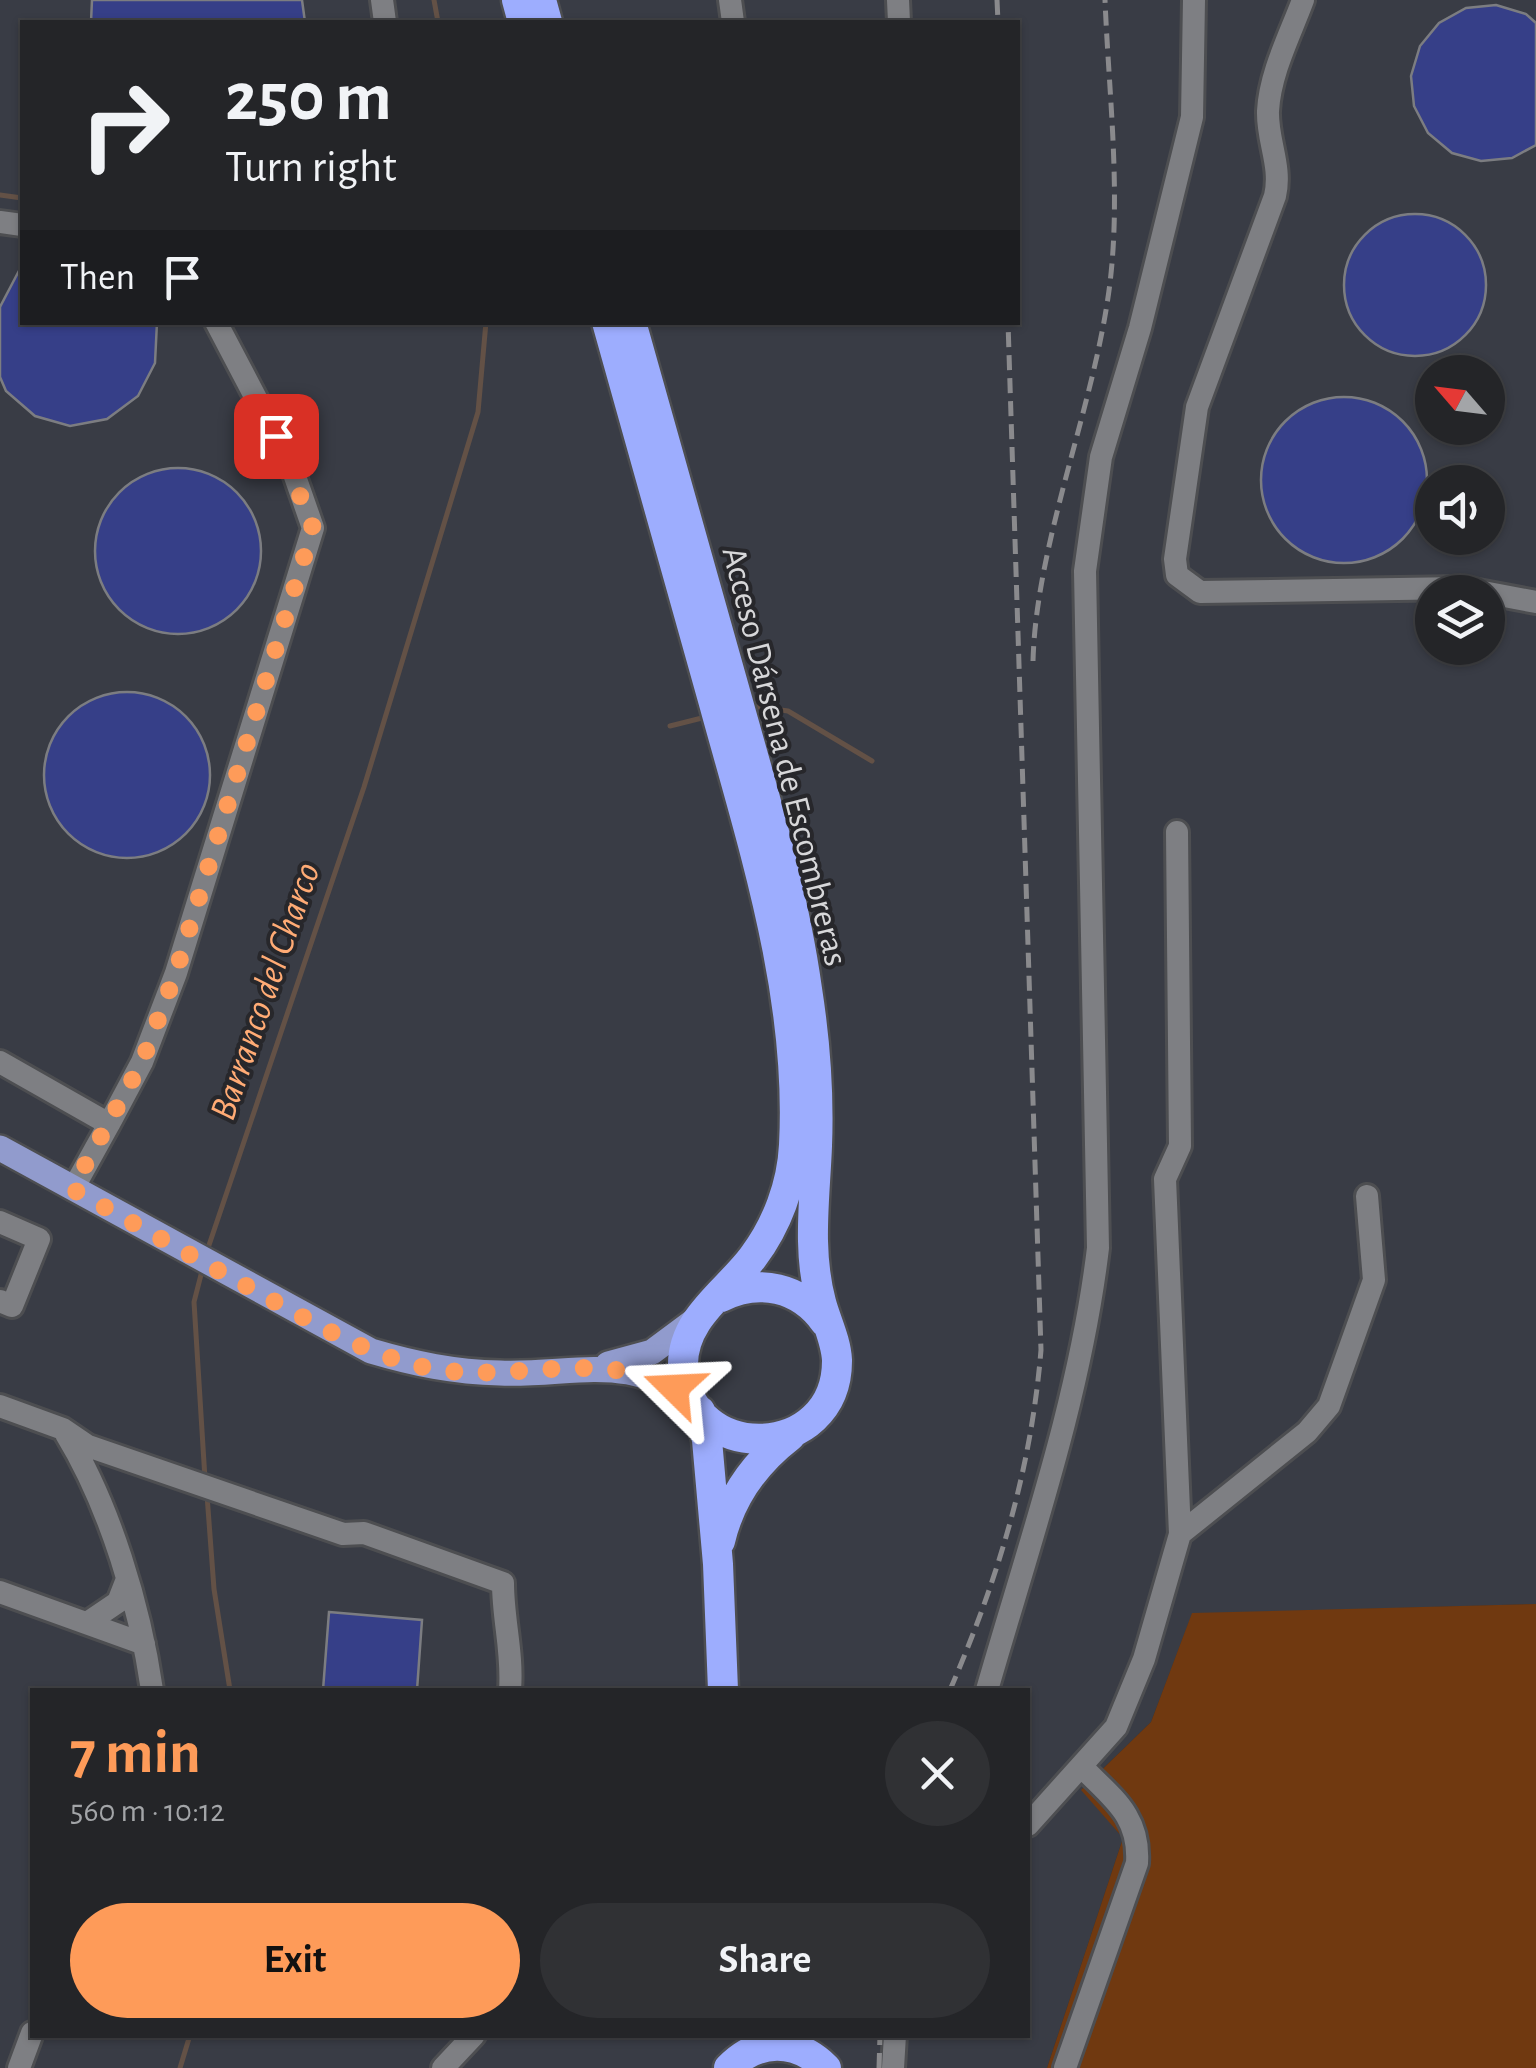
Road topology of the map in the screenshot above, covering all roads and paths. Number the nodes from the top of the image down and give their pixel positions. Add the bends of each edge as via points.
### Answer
1 (1194, 0) edge
2 (1302, 0) edge
3 (218, 325) edge
4 (608, 325) edge
5 (632, 325) edge
6 (1536, 602) edge
7 (1176, 832) dead end
8 (0, 1062) edge
9 (109, 1124) junction
10 (0, 1148) edge
11 (72, 1189) junction
12 (1367, 1196) dead end
13 (0, 1222) edge
14 (0, 1301) edge
15 (708, 1308) junction
16 (831, 1334) junction
17 (573, 1368) junction
18 (0, 1406) edge
19 (698, 1409) junction
20 (806, 1425) junction
21 (63, 1430) junction
22 (1180, 1534) junction
23 (718, 1564) junction
24 (127, 1579) junction
25 (0, 1592) edge
26 (87, 1624) junction
27 (144, 1644) junction
28 (152, 1688) edge
29 (510, 1688) edge
30 (723, 1688) edge
31 (988, 1688) edge
32 (1081, 1766) junction
33 (1030, 1823) edge
34 (30, 2038) edge
35 (471, 2038) edge
36 (894, 2038) edge
37 (793, 2042) edge
38 (743, 2052) edge
39 (19, 2068) edge
40 (443, 2068) edge
41 (826, 2068) edge
42 (893, 2068) edge
43 (1065, 2068) edge

1 - 31 lane via 1192,117 1101,457 1085,572 1098,1248 1068,1409
2 - 6 lane via 1270,95 1275,196 1191,432 1177,576 1200,592 1462,588
3 - 9 lane via 290,465 313,528 176,972 142,1062
4 - 15 highway, Acceso Dársena de Escombreras via 752,840 789,1031 794,1141 788,1183 763,1243
5 - 16 highway, Acceso Dársena de Escombreras via 801,950 817,1100 813,1261
7 - 22 lane via 1180,1146 1165,1179
8 - 9 lane
9 - 11 lane
10 - 11 main road
11 - 17 main road via 371,1351 434,1369
12 - 22 lane via 1374,1280 1330,1406
13 - 14 lane via 39,1240 12,1306
15 - 16 highway via 742,1288 776,1288 810,1304
15 - 17 main road via 652,1352
15 - 19 highway, Acceso Dársena de Escombreras via 687,1340 683,1364
16 - 20 highway, Acceso Dársena de Escombreras via 835,1382
17 - 19 main road via 646,1375
18 - 21 lane
19 - 20 highway via 726,1432 751,1440 775,1439
19 - 23 highway, Acceso Dársena de Escombreras
20 - 23 highway, Acceso Dársena de Escombreras via 747,1480 728,1515
21 - 24 lane
21 - 29 lane via 88,1446 503,1584 513,1651
22 - 32 lane via 1144,1659 1116,1727
23 - 30 highway
24 - 26 lane via 118,1602
24 - 27 lane
25 - 26 lane
26 - 27 lane
27 - 28 lane
32 - 33 lane
32 - 43 lane via 1139,1836 1137,1863
34 - 39 lane
35 - 40 lane
36 - 42 lane
37 - 38 highway
37 - 41 highway

